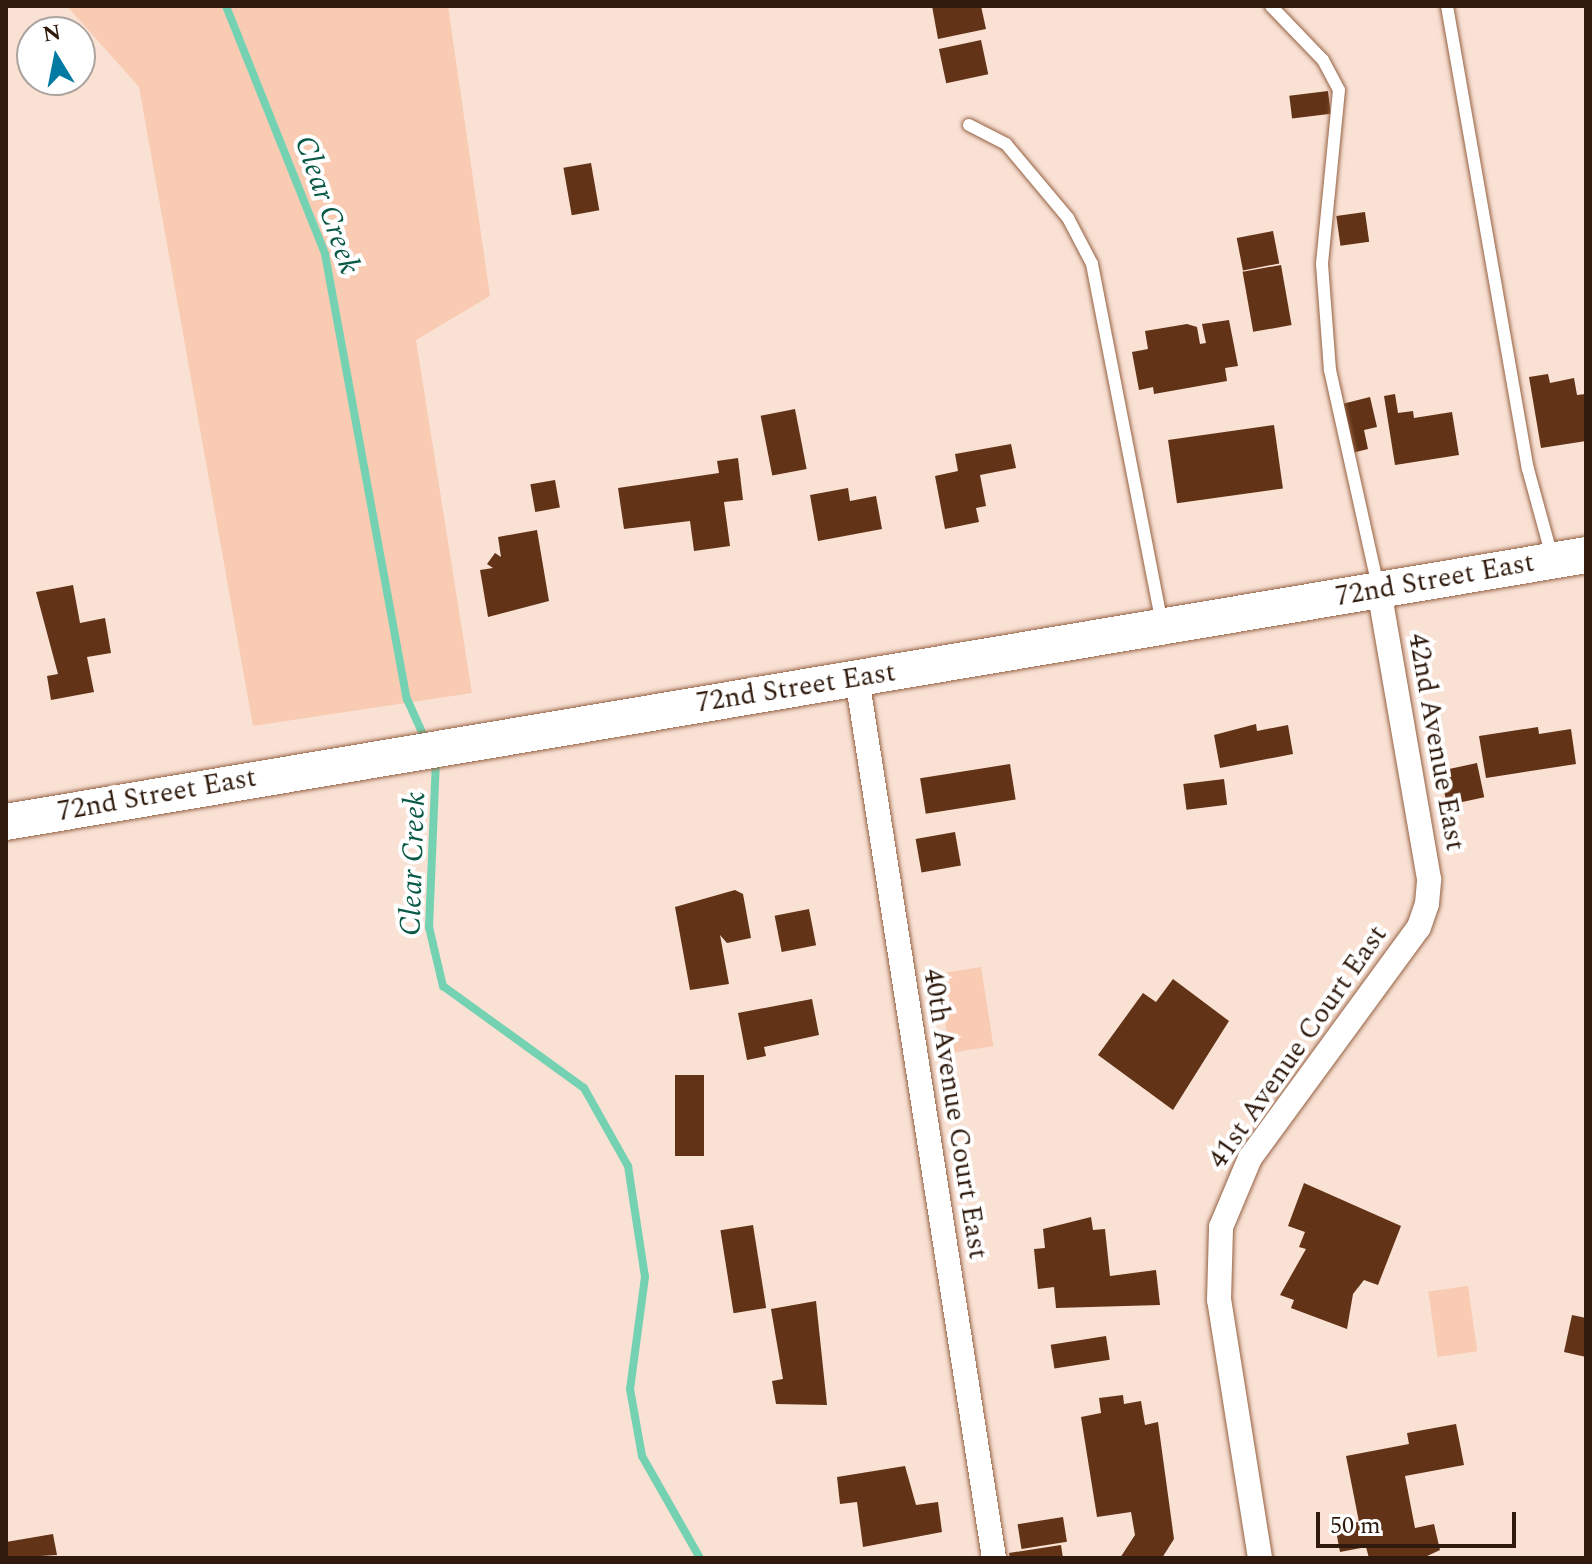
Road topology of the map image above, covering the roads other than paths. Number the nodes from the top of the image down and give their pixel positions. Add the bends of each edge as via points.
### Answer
1 (1271, 6) edge
2 (1447, 6) edge
3 (969, 125) dead end
4 (1569, 557) edge
5 (1379, 590) junction
6 (1162, 626) junction
7 (857, 678) junction
8 (6, 822) edge
9 (1427, 904) joint
10 (994, 1558) edge
11 (1260, 1558) edge

1 - 5 lane via 1323,60 1339,90 1322,264 1330,370
2 - 4 lane via 1528,469
3 - 6 lane via 1006,144 1068,218 1092,264
4 - 5 main road, 72nd Street East
5 - 6 main road, 72nd Street East
5 - 9 street, 42nd Avenue East via 1429,879
6 - 7 main road, 72nd Street East
7 - 8 main road, 72nd Street East
7 - 10 street, 40th Avenue Court East
9 - 11 street, 41st Avenue Court East via 1419,927 1250,1158 1221,1227 1219,1300

